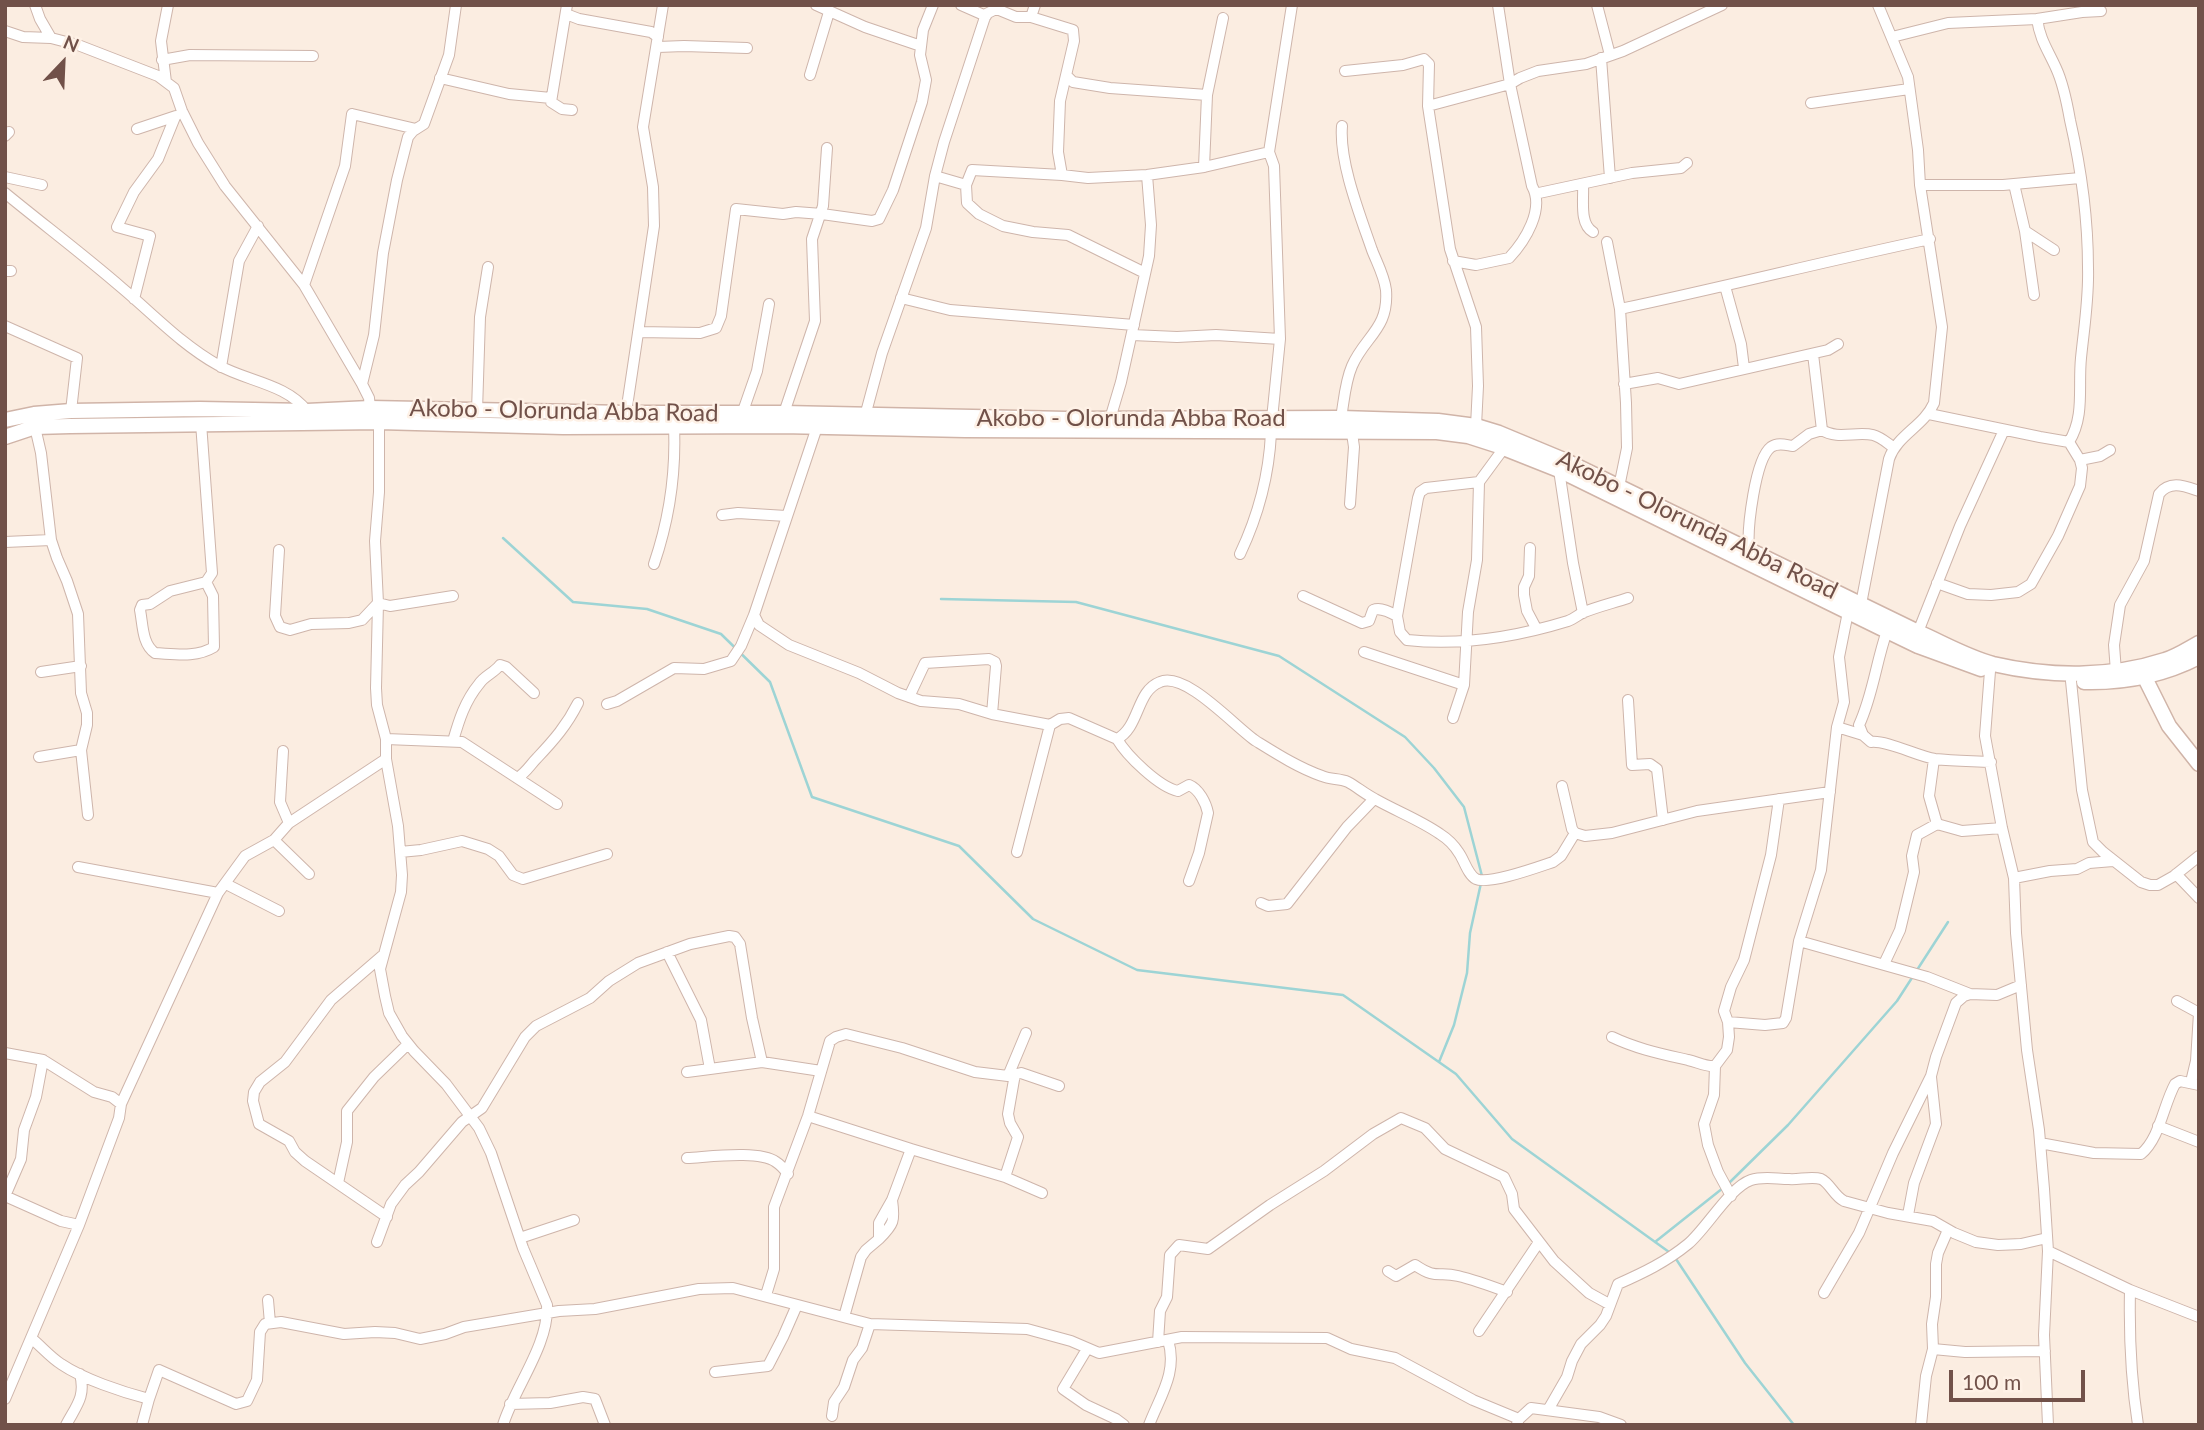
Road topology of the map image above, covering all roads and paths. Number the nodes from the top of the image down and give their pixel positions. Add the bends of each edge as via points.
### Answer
1 (35, 5) edge
2 (168, 5) edge
3 (456, 5) edge
4 (663, 5) edge
5 (816, 5) edge
6 (933, 5) edge
7 (961, 5) edge
8 (1035, 5) edge
9 (1292, 5) edge
10 (1498, 5) edge
11 (1597, 5) edge
12 (1722, 5) edge
13 (1878, 5) edge
14 (566, 10) edge
15 (2101, 11) dead end
16 (829, 12) junction
17 (986, 16) junction
18 (1031, 17) junction
19 (1223, 18) dead end
20 (2037, 19) junction
21 (5, 31) edge
22 (1892, 37) junction
23 (51, 38) junction
24 (658, 42) junction
25 (921, 46) junction
26 (747, 48) dead end
27 (313, 56) dead end
28 (1606, 57) junction
29 (163, 62) junction
30 (1345, 71) dead end
31 (810, 75) dead end
32 (440, 78) junction
33 (1070, 78) junction
34 (162, 79) junction
35 (1510, 84) junction
36 (1909, 89) junction
37 (1207, 95) junction
38 (551, 98) junction
39 (1811, 103) dead end
40 (1428, 106) junction
41 (572, 110) dead end
42 (178, 114) junction
43 (1342, 126) dead end
44 (137, 129) dead end
45 (416, 129) junction
46 (827, 148) dead end
47 (1269, 152) junction
48 (1687, 163) dead end
49 (1204, 167) junction
50 (1062, 174) junction
51 (1147, 175) junction
52 (935, 176) junction
53 (5, 177) edge
54 (1610, 178) junction
55 (2080, 178) junction
56 (2014, 184) junction
57 (42, 185) dead end
58 (966, 185) junction
59 (1583, 185) junction
60 (1920, 186) junction
61 (1535, 192) junction
62 (5, 193) edge
63 (822, 214) junction
64 (258, 226) junction
65 (2025, 231) junction
66 (1593, 232) dead end
67 (1930, 239) junction
68 (1607, 242) dead end
69 (2054, 250) dead end
70 (1453, 261) junction
71 (488, 267) dead end
72 (1145, 273) junction
73 (304, 285) junction
74 (1725, 286) junction
75 (2034, 295) dead end
76 (901, 298) junction
77 (134, 299) junction
78 (769, 304) dead end
79 (1620, 309) junction
80 (5, 326) edge
81 (1133, 330) junction
82 (638, 332) junction
83 (1280, 339) junction
84 (1838, 345) dead end
85 (1813, 354) junction
86 (221, 367) junction
87 (1744, 368) junction
88 (362, 384) junction
89 (1624, 384) junction
90 (370, 408) junction
91 (71, 411) junction
92 (307, 411) junction
93 (477, 411) junction
94 (562, 411) junction
95 (626, 413) junction
96 (784, 413) junction
97 (742, 414) junction
98 (1929, 414) junction
99 (865, 416) junction
100 (1341, 418) junction
101 (1110, 419) junction
102 (5, 420) edge
103 (379, 422) junction
104 (201, 423) junction
105 (1272, 426) junction
106 (1376, 426) junction
107 (1476, 426) junction
108 (35, 427) junction
109 (563, 427) junction
110 (674, 427) junction
111 (817, 427) junction
112 (1822, 430) junction
113 (2004, 430) junction
114 (1352, 433) junction
115 (5, 438) edge
116 (2069, 442) junction
117 (1893, 447) junction
118 (1504, 448) junction
119 (2110, 450) dead end
120 (2080, 460) junction
121 (1559, 470) junction
122 (1479, 481) junction
123 (1619, 487) junction
124 (2199, 491) edge
125 (1350, 504) dead end
126 (722, 515) dead end
127 (786, 516) junction
128 (51, 540) junction
129 (5, 542) edge
130 (1530, 548) dead end
131 (1749, 549) junction
132 (279, 550) dead end
133 (1240, 554) dead end
134 (654, 564) dead end
135 (206, 582) junction
136 (1937, 583) junction
137 (453, 596) dead end
138 (1303, 596) dead end
139 (1628, 598) dead end
140 (378, 603) junction
141 (1861, 604) junction
142 (1848, 612) junction
143 (1583, 613) junction
144 (754, 615) junction
145 (1397, 616) junction
146 (1536, 628) junction
147 (1887, 631) junction
148 (1918, 632) junction
149 (1467, 642) junction
150 (2199, 643) edge
151 (1364, 652) dead end
152 (2199, 657) edge
153 (81, 666) junction
154 (1990, 671) junction
155 (41, 672) dead end
156 (2116, 672) junction
157 (2145, 678) junction
158 (2071, 681) junction
159 (1464, 685) junction
160 (534, 692) dead end
161 (909, 697) junction
162 (1628, 700) dead end
163 (578, 703) dead end
164 (607, 704) dead end
165 (992, 714) junction
166 (1453, 718) dead end
167 (1050, 726) junction
168 (1837, 727) junction
169 (1863, 735) junction
170 (386, 739) junction
171 (1117, 739) junction
172 (453, 741) junction
173 (81, 750) junction
174 (283, 751) dead end
175 (40, 757) dead end
176 (386, 759) junction
177 (1934, 759) junction
178 (1991, 762) junction
179 (2199, 765) edge
180 (517, 778) junction
181 (1562, 786) dead end
182 (1830, 792) junction
183 (1374, 799) junction
184 (1779, 799) junction
185 (557, 804) dead end
186 (88, 815) dead end
187 (1663, 820) junction
188 (289, 823) junction
189 (1937, 824) junction
190 (2002, 828) junction
191 (1575, 833) junction
192 (274, 840) junction
193 (400, 852) junction
194 (1017, 852) dead end
195 (607, 854) dead end
196 (2199, 856) edge
197 (2113, 861) junction
198 (78, 867) dead end
199 (309, 874) dead end
200 (2176, 874) junction
201 (2014, 878) junction
202 (1189, 881) dead end
203 (226, 884) junction
204 (218, 893) junction
205 (2199, 898) edge
206 (1261, 903) dead end
207 (279, 911) dead end
208 (1799, 941) junction
209 (667, 952) junction
210 (382, 955) junction
211 (1884, 964) junction
212 (2021, 985) junction
213 (1970, 994) junction
214 (2177, 1001) dead end
215 (1728, 1022) junction
216 (1026, 1033) dead end
217 (1612, 1037) dead end
218 (408, 1044) junction
219 (5, 1053) edge
220 (43, 1060) junction
221 (762, 1062) junction
222 (1715, 1066) junction
223 (710, 1069) junction
224 (821, 1071) junction
225 (687, 1072) dead end
226 (1011, 1075) junction
227 (1931, 1076) junction
228 (2195, 1083) edge
229 (1059, 1086) dead end
230 (121, 1104) junction
231 (470, 1115) junction
232 (808, 1116) junction
233 (2158, 1126) junction
234 (2199, 1142) edge
235 (2040, 1143) junction
236 (911, 1149) junction
237 (687, 1158) dead end
238 (788, 1174) junction
239 (1004, 1177) junction
240 (338, 1183) junction
241 (1042, 1193) dead end
242 (5, 1196) edge
243 (1731, 1196) junction
244 (1870, 1206) junction
245 (1908, 1215) junction
246 (387, 1217) junction
247 (574, 1220) dead end
248 (79, 1225) junction
249 (1948, 1230) junction
250 (520, 1238) junction
251 (2047, 1238) junction
252 (377, 1242) dead end
253 (1539, 1242) junction
254 (2049, 1251) junction
255 (1388, 1270) dead end
256 (2130, 1290) junction
257 (1507, 1292) junction
258 (1824, 1293) dead end
259 (766, 1295) junction
260 (268, 1300) dead end
261 (1609, 1304) junction
262 (797, 1305) junction
263 (547, 1314) junction
264 (844, 1317) junction
265 (2199, 1317) edge
266 (270, 1323) junction
267 (870, 1324) junction
268 (1479, 1331) dead end
269 (31, 1338) junction
270 (1163, 1341) junction
271 (1087, 1349) junction
272 (1933, 1349) junction
273 (2045, 1351) junction
274 (715, 1372) dead end
275 (80, 1374) junction
276 (5, 1399) edge
277 (149, 1399) junction
278 (510, 1404) junction
279 (1548, 1410) junction
280 (832, 1416) dead end
281 (1518, 1422) edge
282 (1617, 1424) edge
283 (66, 1425) edge
284 (142, 1425) edge
285 (503, 1425) edge
286 (605, 1425) edge
287 (1124, 1425) edge
288 (1149, 1425) edge
289 (1921, 1425) edge
290 (2048, 1425) edge
291 (2138, 1425) edge

1 - 23 street
2 - 29 street via 162,29
3 - 32 street via 449,55
4 - 24 street
5 - 16 street
6 - 25 street
7 - 17 street
8 - 18 street
9 - 47 street
10 - 35 street
11 - 28 street
12 - 28 street
13 - 22 street
14 - 24 street via 579,19 650,32
14 - 38 street
15 - 20 street
16 - 25 street
16 - 31 street
17 - 18 street via 994,10 1016,18
17 - 52 street
18 - 33 street via 1073,30
19 - 37 street
20 - 22 street via 1948,23
20 - 55 street via 2039,35 2057,70
21 - 23 street
22 - 36 street
23 - 34 street
24 - 26 street
24 - 82 street via 643,127 654,226
25 - 63 street via 926,80 922,102 884,211 872,221
27 - 29 street via 190,55
28 - 35 street via 1538,71
28 - 54 street
29 - 34 street
30 - 40 street via 1424,59 1429,64
32 - 38 street via 509,94
32 - 45 street via 424,124
33 - 37 street via 1110,88
33 - 50 street via 1060,101
34 - 42 street via 174,88
35 - 40 street
35 - 61 street
36 - 39 street
36 - 60 street
37 - 49 street
38 - 41 street via 554,105
40 - 70 street
42 - 44 street
42 - 64 street via 225,186
42 - 77 street via 158,159 117,226 150,236
43 - 100 street via 1354,199 1386,292 1382,322 1349,374
45 - 73 street via 352,114 345,166
45 - 88 street via 408,137 397,180 374,335
46 - 63 street
47 - 49 street
47 - 83 street via 1274,166
48 - 54 street via 1681,168
49 - 51 street
50 - 51 street via 1088,178
50 - 58 street via 972,170
51 - 72 street via 1150,225
52 - 58 street
52 - 76 street via 926,228
53 - 57 street
54 - 59 street
55 - 56 street
55 - 116 street via 2087,236 2087,300 2080,408
56 - 60 street
56 - 65 street
58 - 72 street via 967,203 1003,226 1068,235
59 - 61 street
59 - 66 street via 1584,223
60 - 67 street
61 - 70 street via 1534,219 1509,258 1476,265
62 - 77 street
63 - 82 street via 736,209 716,328 700,333
63 - 96 street via 812,239 815,321
64 - 73 street
64 - 86 street via 239,261
65 - 69 street
65 - 75 street
67 - 74 street
67 - 98 street via 1942,327
68 - 79 street
70 - 107 street via 1476,327
71 - 93 street via 480,317
72 - 81 street
73 - 88 street
74 - 79 street
74 - 87 street
76 - 81 street via 950,310
76 - 99 street
77 - 86 street
78 - 97 street via 757,370
79 - 89 street
80 - 91 street via 77,358
81 - 83 street via 1177,337
81 - 101 street
82 - 95 street
83 - 105 street
84 - 85 street
85 - 87 street
85 - 112 street
86 - 92 street via 286,393
87 - 89 street via 1679,384 1658,377
88 - 90 street
89 - 123 street via 1627,448
90 - 92 main road, Akobo - Olorunda Abba Road
90 - 93 main road, Akobo - Olorunda Abba Road
91 - 92 main road, Akobo - Olorunda Abba Road
91 - 102 main road, Akobo - Olorunda Abba Road
93 - 94 main road, Akobo - Olorunda Abba Road
94 - 95 main road, Akobo - Olorunda Abba Road
94 - 109 main road
95 - 97 main road, Akobo - Olorunda Abba Road
96 - 97 main road, Akobo - Olorunda Abba Road
96 - 99 main road, Akobo - Olorunda Abba Road
98 - 113 street
98 - 117 street
99 - 101 main road, Akobo - Olorunda Abba Road
100 - 105 main road, Akobo - Olorunda Abba Road
100 - 106 main road, Akobo - Olorunda Abba Road
101 - 105 main road, Akobo - Olorunda Abba Road
103 - 104 main road, Akobo - Olorunda Abba Road
103 - 109 main road, Akobo - Olorunda Abba Road
103 - 140 street
104 - 108 main road, Akobo - Olorunda Abba Road
104 - 135 street via 212,551 212,573
105 - 111 main road, Akobo - Olorunda Abba Road
105 - 114 main road, Akobo - Olorunda Abba Road
105 - 133 street via 1260,503
106 - 107 main road, Akobo - Olorunda Abba Road via 1438,421
106 - 114 main road, Akobo - Olorunda Abba Road
106 - 118 main road, Akobo - Olorunda Abba Road via 1468,436
107 - 123 main road, Akobo - Olorunda Abba Road
108 - 115 main road, Akobo - Olorunda Abba Road
108 - 128 street
109 - 110 main road, Akobo - Olorunda Abba Road
110 - 111 main road, Akobo - Olorunda Abba Road
110 - 134 street via 665,533
111 - 127 street
112 - 117 street via 1874,435
112 - 131 street via 1793,446 1776,444 1765,454 1756,484
113 - 116 street
113 - 136 street
114 - 125 street
116 - 120 street
117 - 141 street
118 - 121 main road, Akobo - Olorunda Abba Road
118 - 122 street
119 - 120 street
120 - 136 street via 2080,486 2031,584 2018,592 1991,595 1968,594
121 - 142 main road, Akobo - Olorunda Abba Road
121 - 143 street
122 - 145 street via 1420,492
122 - 149 street via 1477,560
123 - 131 main road, Akobo - Olorunda Abba Road
124 - 156 street via 2172,484 2159,494 2144,561 2120,605 2114,645
126 - 127 street
127 - 144 street
128 - 129 street
128 - 153 street via 77,607
130 - 146 street via 1524,595
131 - 141 main road, Akobo - Olorunda Abba Road
132 - 140 street via 275,617 280,627 290,630 362,620
135 - 135 street via 142,605 150,650 194,655 214,647 213,596
136 - 148 street
137 - 140 street via 390,607
138 - 145 street via 1362,623 1369,621 1377,608
139 - 143 street
140 - 170 street via 377,705
141 - 148 main road, Akobo - Olorunda Abba Road
142 - 147 main road, Akobo - Olorunda Abba Road
142 - 168 street via 1839,657 1844,702
143 - 146 street
144 - 161 street via 759,625 789,645
144 - 164 street via 731,661 704,668 674,668
145 - 149 street via 1400,632 1408,640
146 - 149 street
147 - 154 main road, Akobo - Olorunda Abba Road
147 - 169 street via 1859,725
148 - 156 main road, Akobo - Olorunda Abba Road via 1993,664 2067,674
149 - 159 street
150 - 156 main road, Akobo - Olorunda Abba Road via 2166,660
151 - 159 street
152 - 157 main road, Akobo - Olorunda Abba Road
153 - 155 street
153 - 173 street via 87,713
154 - 158 main road, Akobo - Olorunda Abba Road
154 - 178 street via 1985,736
157 - 158 main road, Akobo - Olorunda Abba Road
157 - 179 main road via 2169,726
158 - 197 street via 2082,790 2093,842
159 - 166 street
160 - 172 street via 500,665 470,696
161 - 165 street
161 - 165 street via 925,663 989,659 996,666
162 - 187 street via 1632,765 1650,764 1657,769
163 - 180 street via 555,740
165 - 167 street
167 - 171 street via 1069,718
167 - 194 street
168 - 169 street
168 - 182 street
169 - 177 street via 1871,742
170 - 172 street
170 - 176 street
171 - 183 street via 1126,734 1149,689 1171,680 1208,701 1271,750 1323,777 1347,782
171 - 202 street via 1139,765 1170,788 1178,791 1189,785 1196,789 1207,808
172 - 180 street via 471,747
173 - 175 street
173 - 186 street
174 - 188 street via 280,802
176 - 188 street
176 - 193 street
177 - 178 street
177 - 189 street via 1929,796
178 - 190 street
180 - 185 street
181 - 191 street
182 - 184 street
182 - 208 street via 1821,870
183 - 191 street via 1441,835 1454,845 1472,875 1482,880 1553,862
183 - 206 street via 1287,904
184 - 187 street
184 - 215 street via 1754,925 1724,1011
187 - 191 street via 1612,833
188 - 192 street
189 - 190 street via 1962,831
189 - 211 street via 1917,835 1914,872 1900,930
190 - 201 street
192 - 199 street
192 - 203 street via 245,856
193 - 195 street via 462,841 488,849 513,875 523,878
193 - 210 street via 401,892
196 - 200 street
197 - 200 street via 2150,885
197 - 201 street
198 - 204 street
200 - 205 street
201 - 212 street
203 - 204 street
203 - 207 street
204 - 230 street
208 - 211 street
208 - 215 street via 1783,1023
209 - 221 street via 735,937
209 - 223 street via 701,1020
209 - 231 street via 623,971 590,998 536,1026 482,1108
210 - 218 street via 380,969 389,1013
210 - 240 street via 331,1000 285,1062 254,1092 259,1124 289,1141 305,1161
211 - 213 street
212 - 213 street via 1997,995
212 - 235 street
213 - 227 street via 1956,1003
214 - 228 street via 2199,1013
215 - 222 street via 1727,1050
216 - 226 street
217 - 222 street via 1630,1046
218 - 231 street
218 - 240 street via 346,1111 347,1142
219 - 220 street
220 - 230 street
220 - 242 street via 21,1159
221 - 223 street
221 - 224 street
222 - 243 street via 1705,1137
223 - 225 street
224 - 226 street via 830,1041 846,1034 975,1072
224 - 232 street
226 - 229 street via 1021,1073
226 - 239 street via 1008,1114 1018,1137
227 - 244 street
227 - 245 street via 1936,1124 1914,1183
228 - 233 street via 2175,1084
230 - 248 street
231 - 246 street via 405,1185
231 - 250 street via 491,1153
232 - 236 street
232 - 238 street
233 - 234 street
233 - 235 street via 2141,1154 2094,1153
235 - 251 street
236 - 239 street
236 - 264 street via 879,1223 879,1239 861,1257
237 - 238 street via 766,1158
238 - 259 street via 774,1208 774,1269
239 - 241 street
240 - 246 street
242 - 248 street
243 - 244 street via 1751,1180 1819,1179 1838,1198
243 - 261 street via 1685,1246 1639,1277 1618,1284
244 - 245 street
244 - 258 street
245 - 249 street
246 - 252 street
247 - 250 street
248 - 269 street
249 - 251 street via 1998,1245
249 - 272 street via 1936,1264
250 - 263 street
251 - 254 street
253 - 257 street
253 - 261 street via 1589,1293
253 - 270 street via 1514,1209 1504,1177 1445,1149 1425,1128 1401,1118 1208,1249 1179,1245 1170,1255 1167,1297 1160,1311
254 - 256 street
254 - 273 street
255 - 257 street via 1396,1276 1415,1265 1438,1276 1454,1275
256 - 265 street
256 - 291 street via 2130,1353
257 - 268 street
259 - 262 street
259 - 263 street via 733,1288 699,1289
260 - 266 street
261 - 279 street via 1600,1325 1581,1344
262 - 264 street
262 - 274 street via 768,1366
263 - 266 street via 420,1339
263 - 278 street via 534,1357
264 - 267 street
266 - 277 street via 260,1332 257,1380 247,1401 236,1404 159,1370
267 - 271 street via 1027,1329
267 - 280 street
269 - 275 street
269 - 276 street
270 - 271 street via 1099,1353
270 - 281 street via 1327,1338 1351,1349 1395,1358
270 - 288 street via 1172,1353 1169,1381
271 - 287 street via 1063,1389
272 - 273 street
272 - 289 street
273 - 290 street
275 - 277 street
275 - 283 street via 83,1387
277 - 284 street
278 - 285 street
278 - 286 street via 594,1399
279 - 281 street via 1531,1408
279 - 282 street

